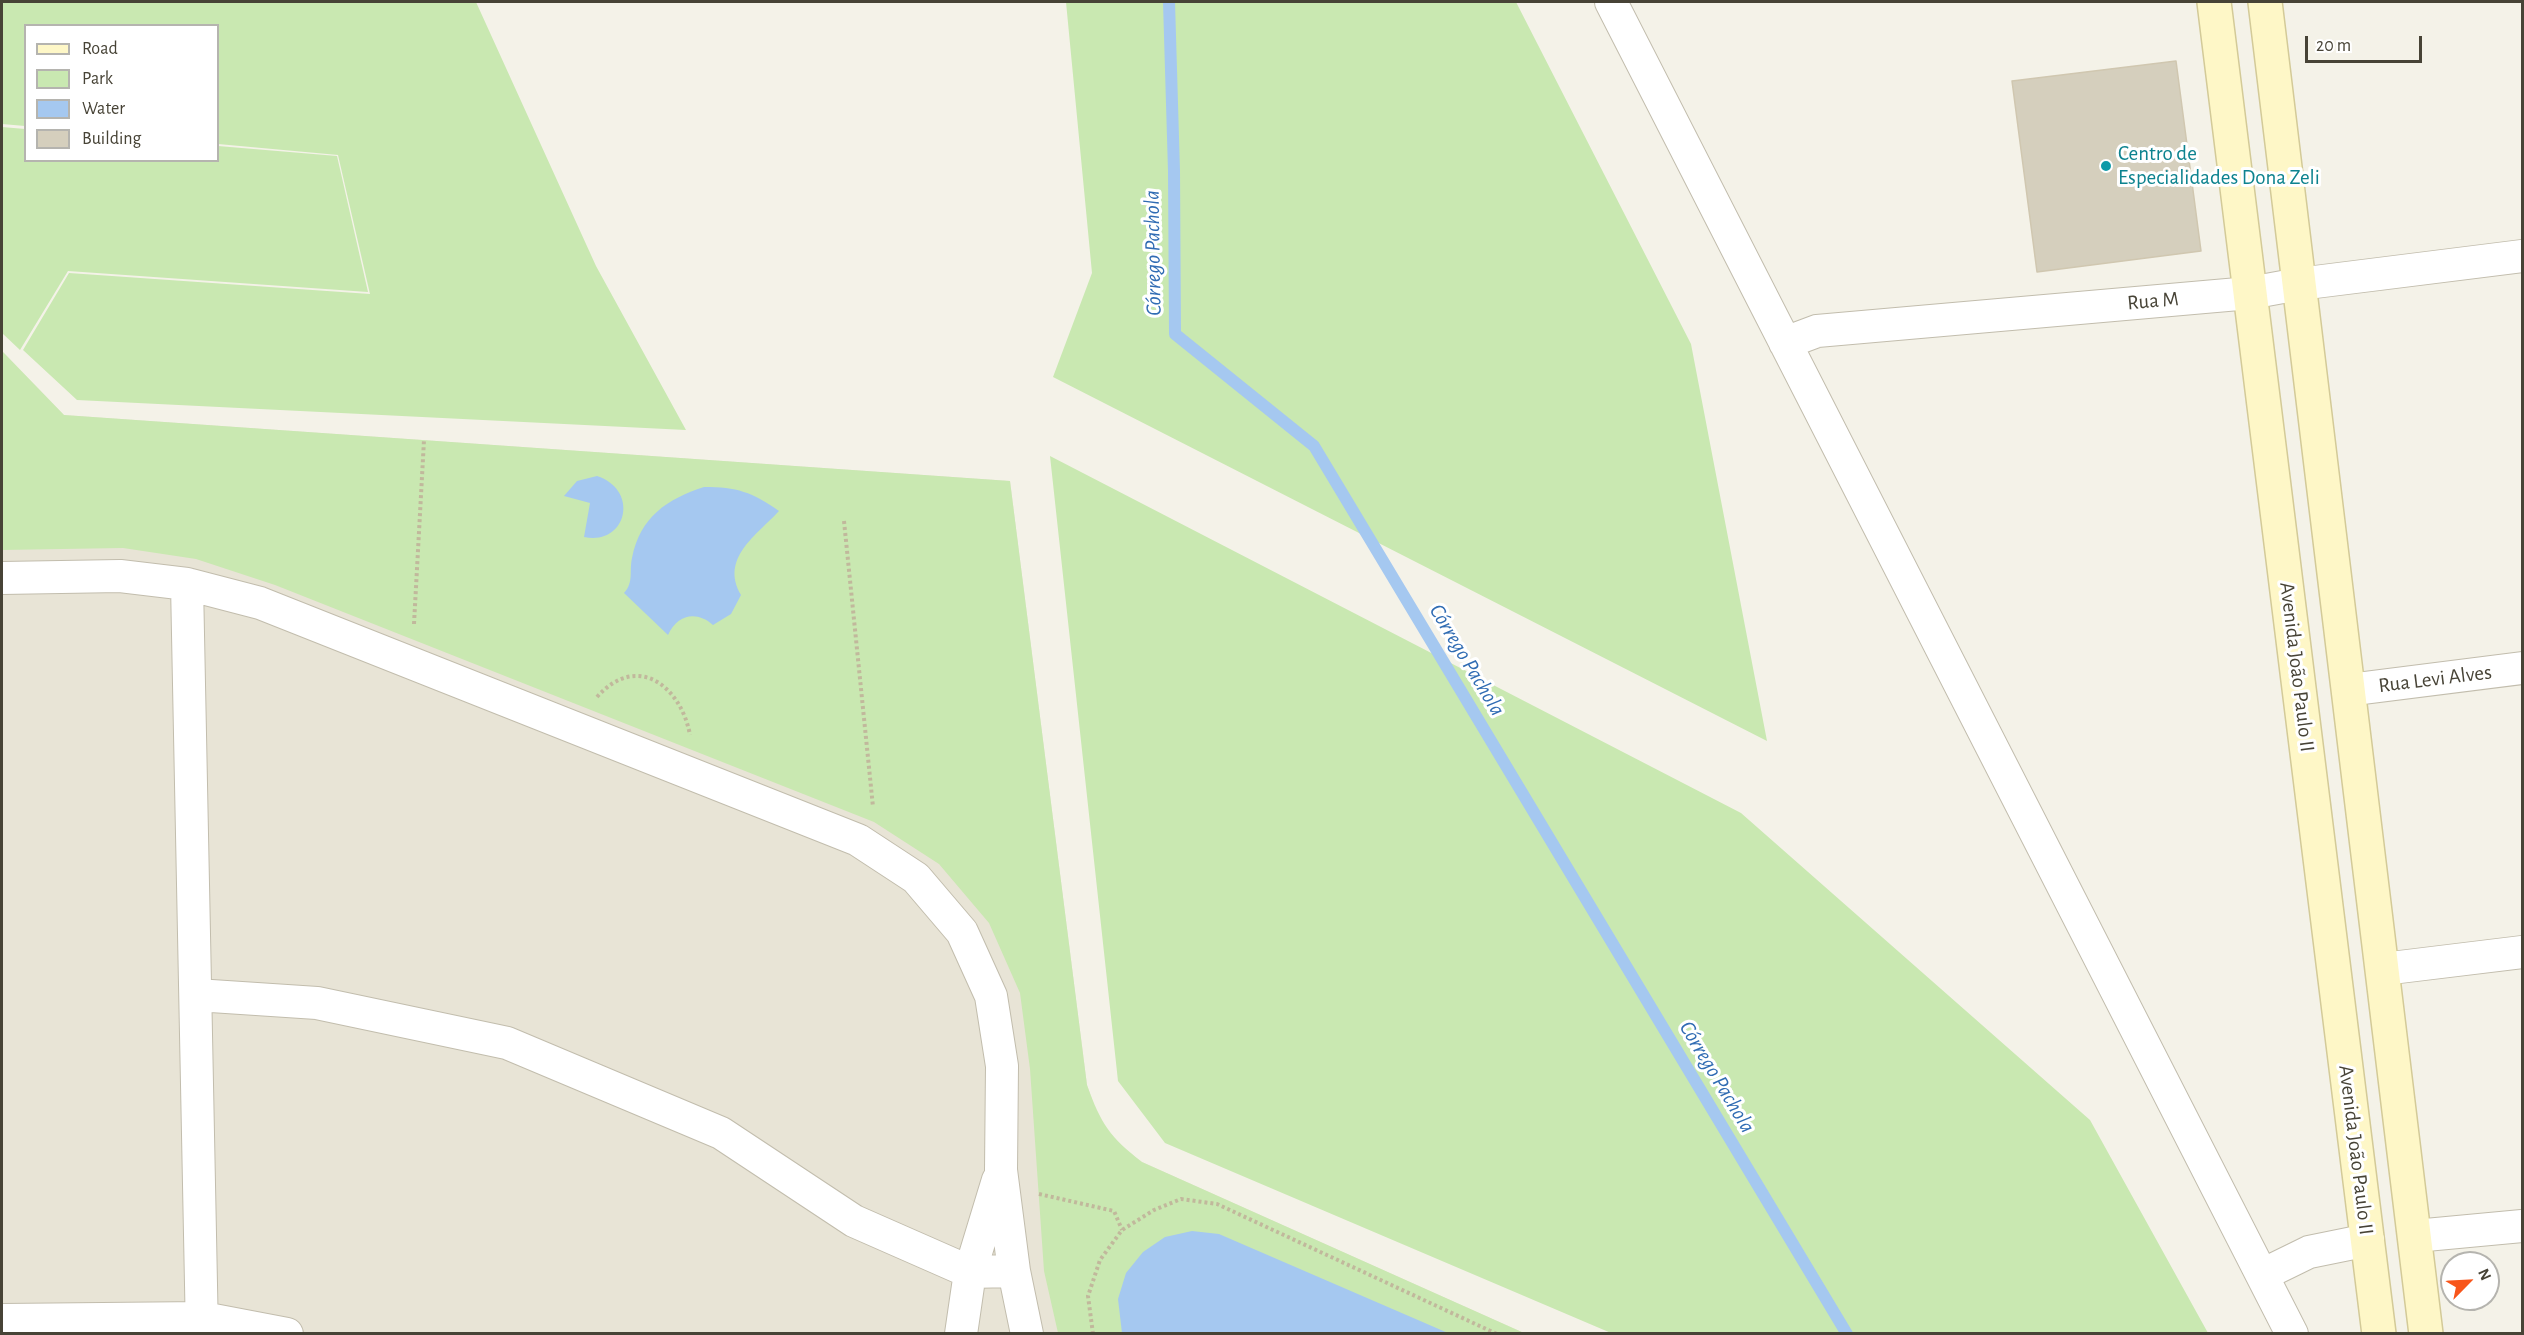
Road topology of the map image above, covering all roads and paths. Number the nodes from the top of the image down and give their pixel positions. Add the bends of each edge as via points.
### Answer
1 (1611, 2) edge
2 (2214, 2) edge
3 (2265, 2) edge
4 (2523, 256) edge
5 (2299, 284) junction
6 (2250, 293) junction
7 (1785, 343) junction
8 (424, 440) dead end
9 (844, 521) dead end
10 (2, 578) edge
11 (187, 584) junction
12 (414, 628) dead end
13 (2523, 668) edge
14 (2349, 690) junction
15 (2300, 691) junction
16 (594, 703) dead end
17 (691, 741) dead end
18 (873, 811) dead end
19 (2523, 952) edge
20 (2382, 969) junction
21 (196, 995) junction
22 (1001, 1170) junction
23 (1038, 1182) dead end
24 (1038, 1194) junction
25 (1039, 1204) dead end
26 (2523, 1226) edge
27 (1122, 1230) junction
28 (2415, 1236) junction
29 (2368, 1240) junction
30 (1014, 1271) junction
31 (970, 1272) junction
32 (2262, 1275) junction
33 (2, 1320) edge
34 (202, 1326) edge
35 (287, 1334) edge
36 (961, 1334) edge
37 (1027, 1334) edge
38 (1093, 1334) edge
39 (1497, 1334) edge
40 (2292, 1334) edge
41 (2379, 1334) edge
42 (2426, 1334) edge

1 - 7 street
2 - 6 street, Avenida João Paulo II
3 - 5 street
4 - 5 street, Rua M
5 - 6 street, Rua M
5 - 14 street
6 - 7 street, Rua M via 1816,331
6 - 15 street, Avenida João Paulo II
7 - 32 street
8 - 12 path
9 - 18 path
10 - 11 street via 120,576
11 - 21 street
11 - 22 street via 260,603 858,840 916,878 962,932 991,996 1002,1066
13 - 14 street, Rua Levi Alves
14 - 15 street
14 - 20 street
15 - 29 street, Avenida João Paulo II
16 - 17 path via 609,685 623,678 654,678 674,698
19 - 20 street
20 - 28 street
21 - 31 street via 317,1003 507,1043 721,1133 854,1221
21 - 34 street
22 - 30 street
22 - 31 street
23 - 24 path
24 - 25 path
24 - 27 path via 1114,1211
26 - 28 street
27 - 38 path via 1100,1260 1088,1296
27 - 39 path via 1181,1199 1217,1204
28 - 29 street
28 - 42 street
29 - 32 street via 2308,1252
29 - 41 street, Avenida João Paulo II
30 - 31 street
30 - 37 street
31 - 36 street
32 - 40 street
33 - 34 street
34 - 35 street

